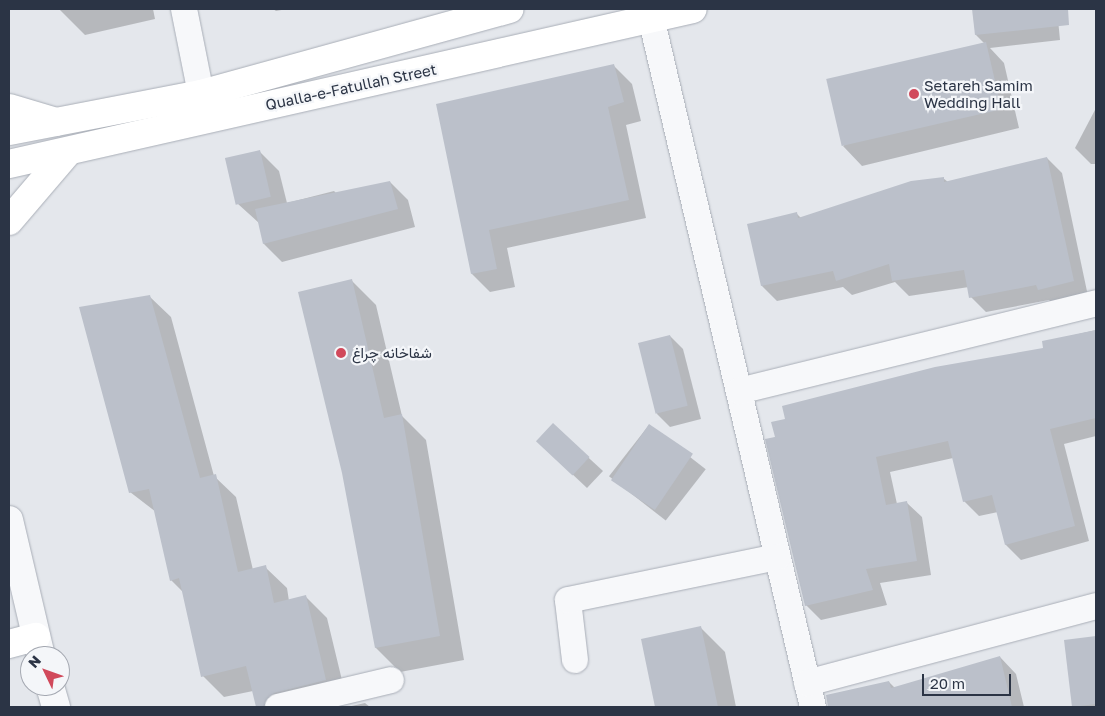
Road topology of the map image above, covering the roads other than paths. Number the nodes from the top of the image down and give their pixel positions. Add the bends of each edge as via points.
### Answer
1 (184, 9) edge
2 (510, 9) edge
3 (693, 9) edge
4 (651, 15) edge
5 (201, 94) junction
6 (9, 108) edge
7 (56, 122) junction
8 (9, 131) edge
9 (67, 153) junction
10 (9, 164) edge
11 (9, 221) edge
12 (1096, 303) edge
13 (739, 391) junction
14 (9, 520) edge
15 (778, 557) junction
16 (1096, 606) edge
17 (9, 644) edge
18 (29, 646) edge
19 (39, 646) edge
20 (575, 660) dead end
21 (391, 680) dead end
22 (810, 695) edge
23 (278, 707) edge

1 - 5 street
2 - 5 main road, Qualla-e-Fatullah Street
3 - 4 main road, Qualla-e-Fatullah Street
4 - 9 main road, Qualla-e-Fatullah Street
4 - 13 street
5 - 7 main road, Qualla-e-Fatullah Street
6 - 7 main road
7 - 8 main road, Qualla-e-Fatullah Street
9 - 10 main road, Qualla-e-Fatullah Street
9 - 11 main road
12 - 13 street
13 - 15 street
14 - 19 street
15 - 20 street via 568,600
15 - 22 street
16 - 22 street
17 - 18 main road
21 - 23 street

